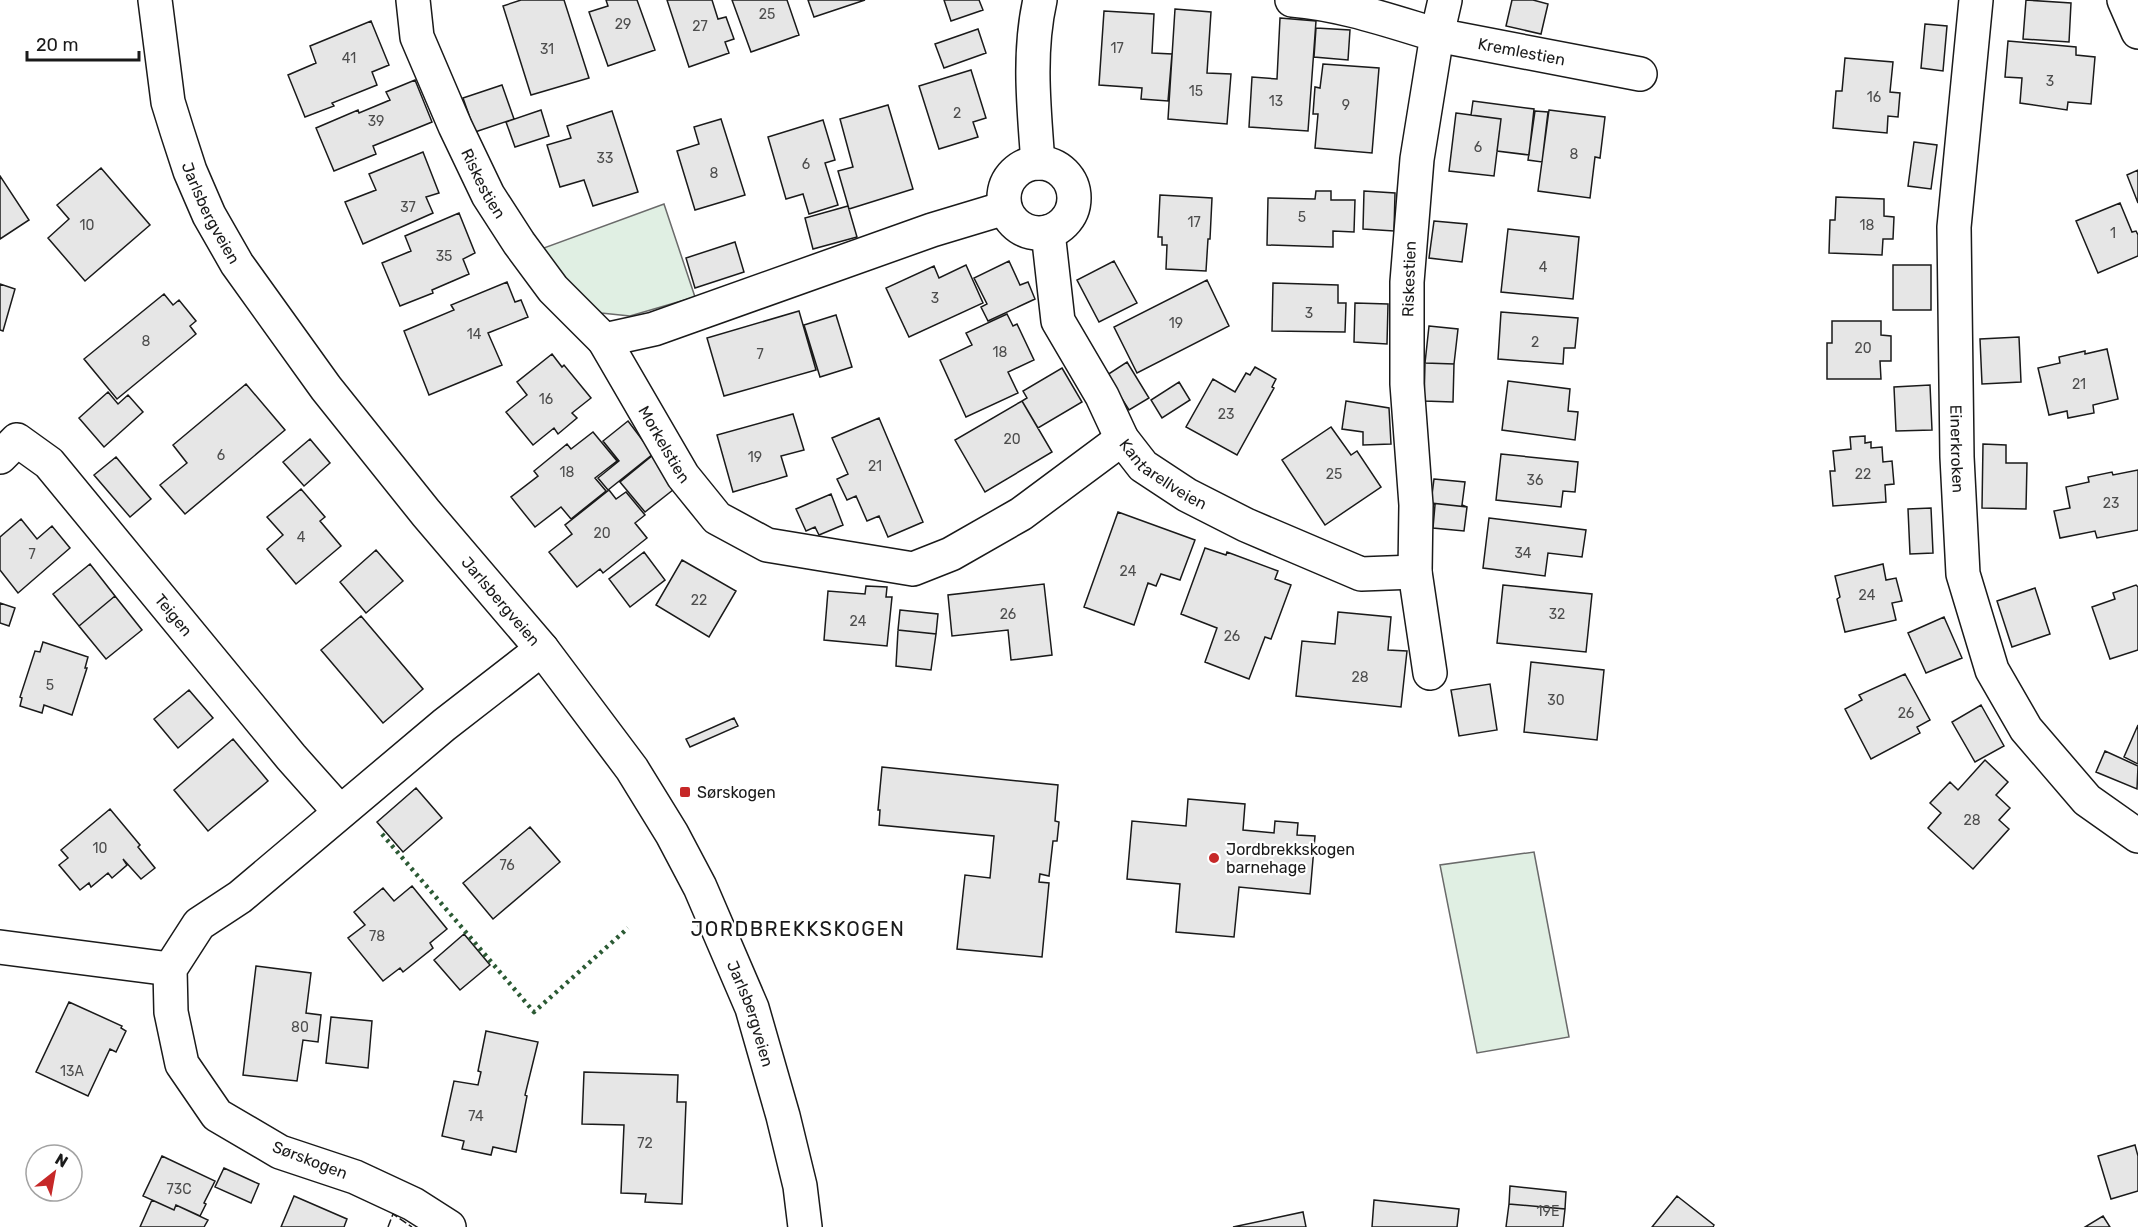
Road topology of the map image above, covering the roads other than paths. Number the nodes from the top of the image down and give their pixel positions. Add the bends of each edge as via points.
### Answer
1 (155, 0) edge
2 (413, 0) edge
3 (1040, 0) edge
4 (1292, 0) edge
5 (1445, 0) edge
6 (1976, 0) edge
7 (2124, 0) edge
8 (2138, 32) edge
9 (1437, 35) junction
10 (1640, 74) dead end
11 (1038, 163) junction
12 (1005, 207) junction
13 (1048, 232) junction
14 (604, 340) junction
15 (1122, 439) junction
16 (0, 457) edge
17 (1416, 572) junction
18 (543, 649) junction
19 (1430, 673) dead end
20 (340, 812) junction
21 (2138, 836) edge
22 (0, 947) edge
23 (170, 969) junction
24 (449, 1227) edge
25 (805, 1227) edge

1 - 18 street, Jarlsbergveien via 168,102 205,207 232,254 326,388 426,513
2 - 14 street, Riskestien via 417,37 488,195 553,289
3 - 11 street via 1034,26 1033,81
4 - 9 street via 1371,15
5 - 9 street
6 - 21 street, Einerkroken via 1954,226 1963,574 1992,670 2026,729 2086,800
7 - 8 street
9 - 10 street, Kremlestien
9 - 17 street, Riskestien via 1417,159 1407,282 1407,384 1416,505
11 - 12 street via 1011,177
11 - 13 street via 1059,169 1073,188 1072,210 1067,220
12 - 13 street via 1026,231
12 - 14 street via 654,329
13 - 15 street, Kantarellveien via 1058,321
14 - 15 street, Morkelstien via 683,477 717,518 767,545 913,569 951,554 1021,514
15 - 17 street, Kantarellveien via 1143,466 1187,495 1246,525 1361,574
16 - 20 street, Teigen via 17,440 49,463
17 - 19 street, Riskestien
18 - 20 street
18 - 25 street, Jarlsbergveien via 648,794 717,924 752,1008 800,1186
20 - 23 street via 240,897 199,924
22 - 23 street
23 - 24 street, Sørskogen via 171,1012 182,1064 217,1115 280,1152 355,1177 413,1204

